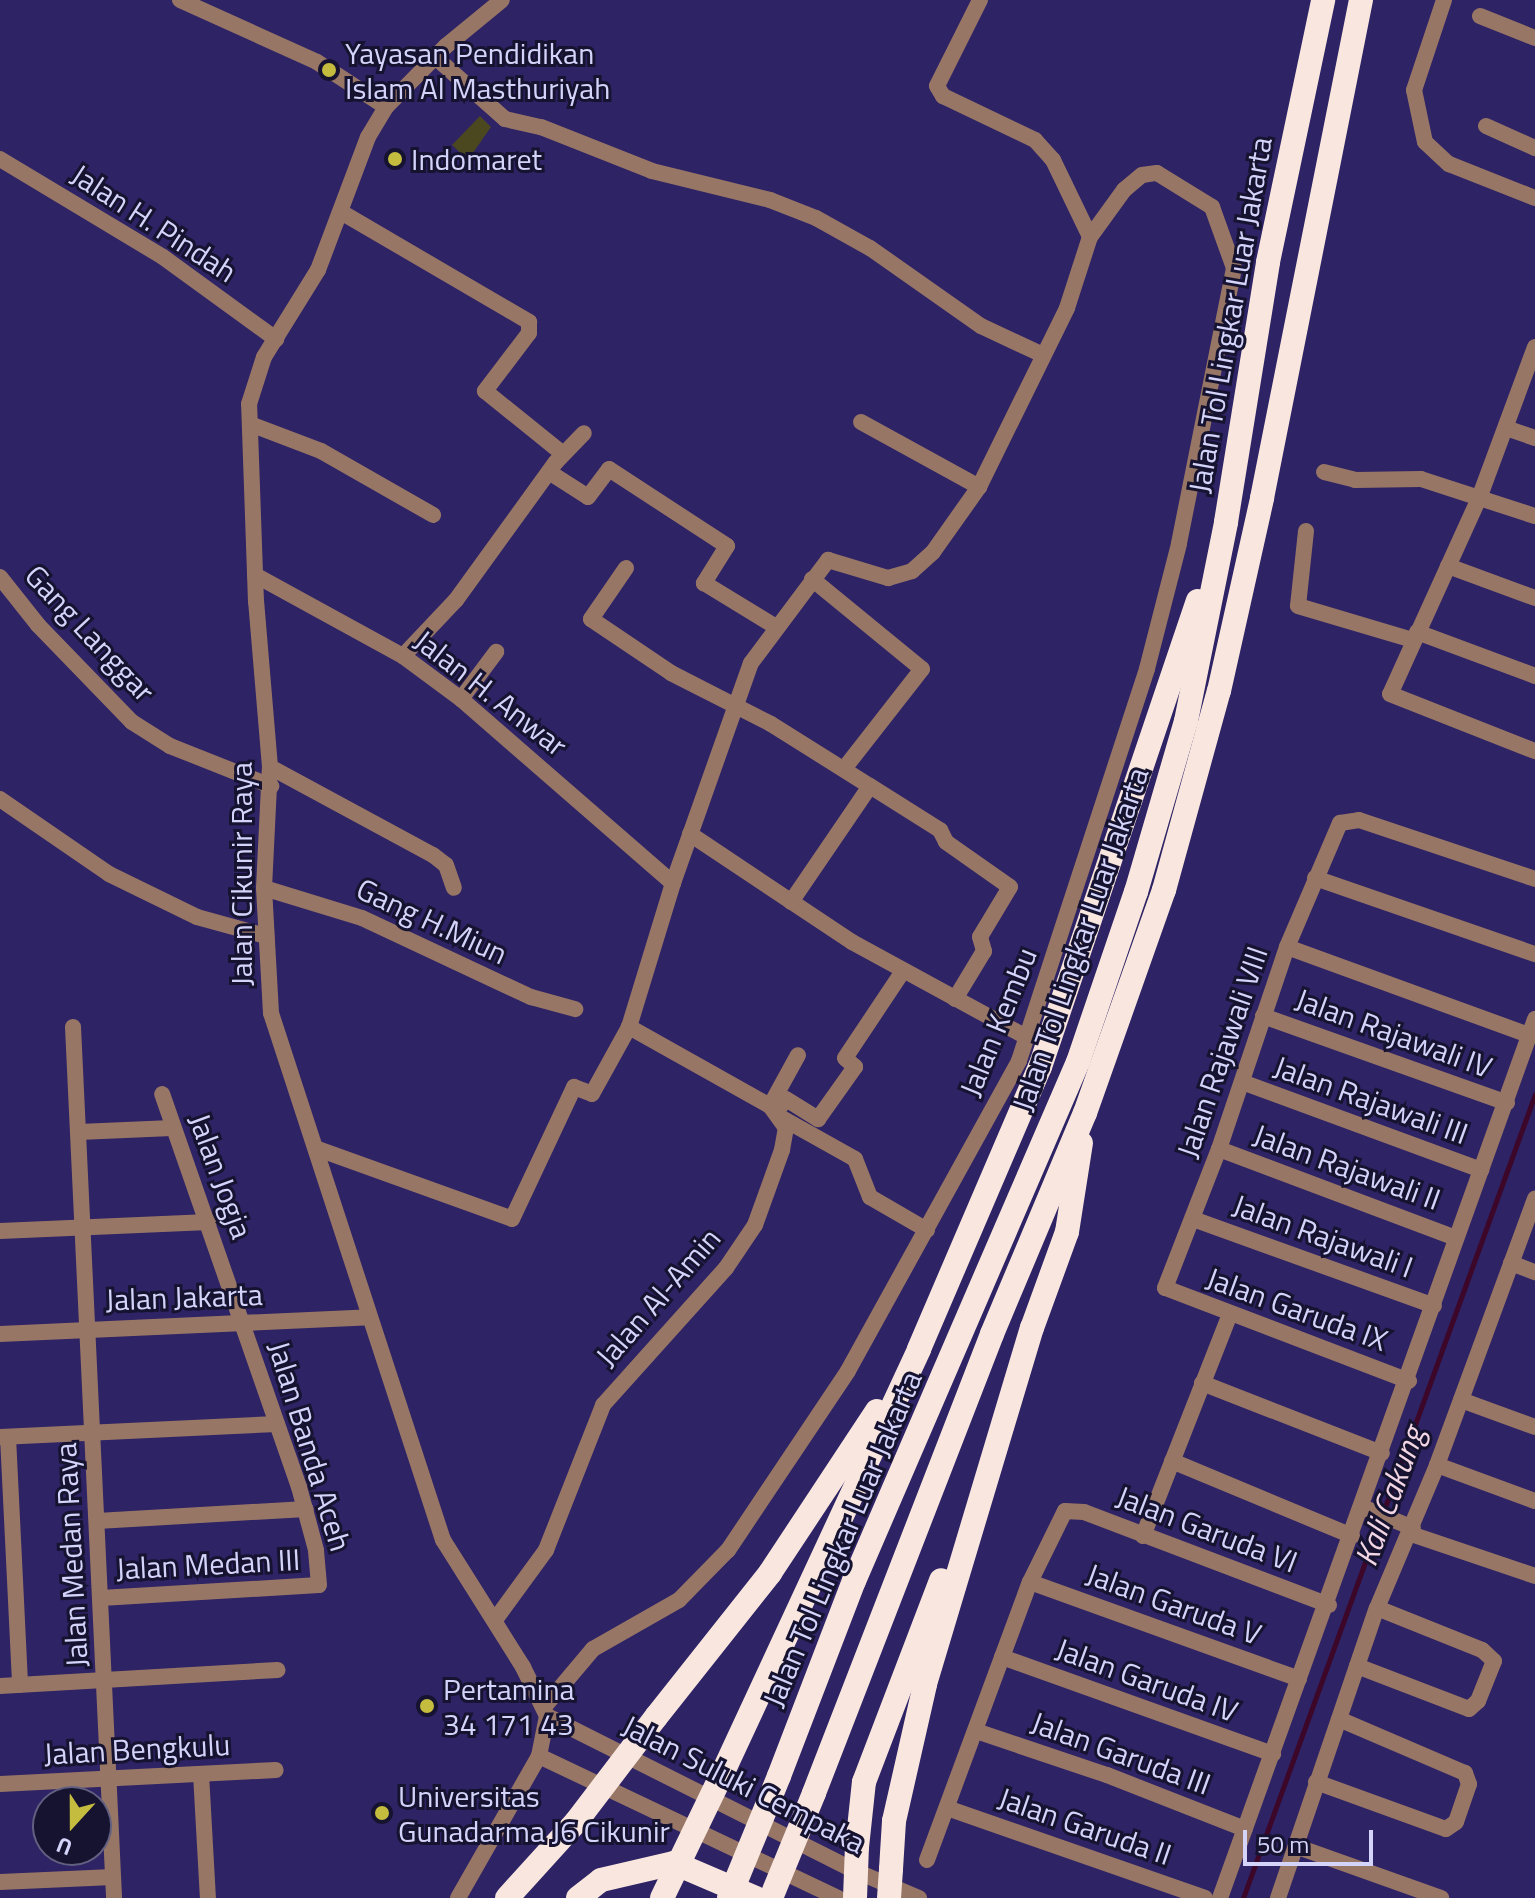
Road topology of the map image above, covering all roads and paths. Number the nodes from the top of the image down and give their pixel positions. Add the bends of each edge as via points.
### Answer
1 (180, 0) edge
2 (502, 0) edge
3 (980, 0) edge
4 (1323, 0) edge
5 (1361, 0) edge
6 (1444, 0) edge
7 (1480, 16) dead end
8 (1535, 38) edge
9 (434, 56) junction
10 (386, 107) junction
11 (1486, 126) dead end
12 (1535, 148) edge
13 (0, 159) edge
14 (1535, 198) edge
15 (341, 212) junction
16 (1090, 237) junction
17 (276, 339) junction
18 (1534, 353) edge
19 (1043, 355) junction
20 (861, 422) dead end
21 (250, 424) junction
22 (1506, 428) junction
23 (584, 433) dead end
24 (1535, 438) edge
25 (563, 454) junction
26 (549, 472) junction
27 (1324, 472) dead end
28 (979, 487) junction
29 (1480, 496) junction
30 (433, 515) dead end
31 (1535, 516) edge
32 (1226, 522) junction
33 (1306, 531) dead end
34 (1448, 566) junction
35 (626, 568) dead end
36 (255, 575) junction
37 (0, 577) edge
38 (812, 579) junction
39 (1535, 598) edge
40 (776, 627) junction
41 (1415, 636) junction
42 (496, 652) dead end
43 (403, 656) junction
44 (1535, 676) edge
45 (461, 699) junction
46 (732, 705) junction
47 (1535, 751) edge
48 (270, 767) junction
49 (844, 769) junction
50 (271, 786) junction
51 (870, 786) junction
52 (0, 799) edge
53 (690, 834) junction
54 (1315, 878) junction
55 (1535, 879) edge
56 (673, 883) junction
57 (264, 888) junction
58 (454, 888) dead end
59 (791, 902) junction
60 (266, 936) junction
61 (1287, 947) junction
62 (1535, 954) edge
63 (903, 971) junction
64 (955, 999) junction
65 (575, 1009) dead end
66 (1263, 1016) junction
67 (73, 1027) dead end
68 (629, 1027) junction
69 (1532, 1027) edge
70 (1028, 1038) junction
71 (798, 1055) dead end
72 (1242, 1082) junction
73 (162, 1094) dead end
74 (1507, 1103) junction
75 (775, 1112) junction
76 (1085, 1113) junction
77 (172, 1128) junction
78 (79, 1132) junction
79 (318, 1149) junction
80 (1219, 1149) junction
81 (1481, 1170) junction
82 (1535, 1198) edge
83 (1193, 1219) junction
84 (209, 1222) junction
85 (83, 1228) junction
86 (927, 1230) junction
87 (0, 1231) edge
88 (1456, 1238) junction
89 (1511, 1263) junction
90 (1535, 1272) edge
91 (1166, 1290) joint
92 (1434, 1306) junction
93 (1230, 1314) junction
94 (370, 1317) junction
95 (243, 1323) junction
96 (87, 1329) junction
97 (0, 1334) edge
98 (919, 1349) junction
99 (1409, 1381) junction
100 (1202, 1383) junction
101 (1461, 1400) junction
102 (277, 1424) junction
103 (1535, 1427) edge
104 (93, 1432) junction
105 (4, 1437) edge
106 (1382, 1453) junction
107 (1172, 1461) junction
108 (1437, 1465) junction
109 (988, 1472) junction
110 (1535, 1501) edge
111 (306, 1509) junction
112 (1368, 1509) junction
113 (97, 1521) junction
114 (1412, 1531) junction
115 (1143, 1536) junction
116 (1352, 1536) junction
117 (1535, 1576) edge
118 (1030, 1582) junction
119 (319, 1585) joint
120 (101, 1598) junction
121 (1329, 1605) junction
122 (1377, 1608) junction
123 (495, 1620) junction
124 (1002, 1657) junction
125 (1357, 1666) junction
126 (278, 1670) dead end
127 (1299, 1679) junction
128 (105, 1680) junction
129 (20, 1685) junction
130 (0, 1686) edge
131 (545, 1711) junction
132 (1339, 1719) junction
133 (976, 1731) junction
134 (1273, 1754) junction
135 (539, 1756) junction
136 (276, 1770) dead end
137 (201, 1774) junction
138 (109, 1778) junction
139 (1316, 1782) junction
140 (0, 1784) edge
141 (947, 1808) junction
142 (1245, 1829) junction
143 (1298, 1847) junction
144 (854, 1858) junction
145 (927, 1860) dead end
146 (113, 1877) junction
147 (0, 1882) edge
148 (25, 1889) edge
149 (114, 1898) edge
150 (208, 1898) edge
151 (458, 1898) edge
152 (507, 1898) edge
153 (578, 1898) edge
154 (662, 1898) edge
155 (729, 1898) edge
156 (756, 1898) edge
157 (771, 1898) edge
158 (840, 1898) edge
159 (855, 1898) edge
160 (889, 1898) edge
161 (919, 1898) edge
162 (1205, 1898) edge
163 (1220, 1898) edge
164 (1278, 1898) edge
165 (1441, 1898) edge

1 - 10 street via 317,62
2 - 9 street, Jalan Cikunir Raya
3 - 16 street via 937,86 943,96 1035,140 1053,160
4 - 32 highway, Jalan Tol Lingkar Luar Jakarta via 1268,262
5 - 76 highway, Jalan Tol Lingkar Luar Jakarta via 1219,691 1139,972
6 - 14 street via 1414,90 1425,142 1449,164
7 - 8 street
9 - 10 street, Jalan Cikunir Raya
9 - 19 street via 505,119 541,127 652,171 770,200 816,218 870,248 981,326
10 - 15 street, Jalan Cikunir Raya via 368,137
11 - 12 street
13 - 17 street, Jalan H. Pindah via 163,257
15 - 17 street, Jalan Cikunir Raya via 318,270
15 - 25 street via 529,322 529,333 485,391
16 - 19 street via 1067,308
16 - 70 street, Jalan Kembu via 1124,190 1142,175 1157,173 1212,207 1234,268 1200,449 1147,669
17 - 21 street, Jalan Cikunir Raya via 252,384
18 - 22 street
19 - 28 street
20 - 28 street
21 - 30 street via 321,451
21 - 36 street, Jalan Cikunir Raya
22 - 24 street
22 - 29 street
23 - 25 street
25 - 26 street
26 - 40 street via 588,497 609,469 727,546 704,583
26 - 43 street via 456,600
27 - 29 street via 1355,480 1421,479
28 - 38 street via 933,552 912,571 888,578 828,560
29 - 31 street
29 - 34 street
32 - 98 highway via 1040,1067
32 - 155 highway, Jalan Tol Lingkar Luar Jakarta, bridge via 1186,721 1078,1062 854,1581
33 - 41 street via 1298,606
34 - 39 street
34 - 41 street
35 - 46 street via 591,619
36 - 43 street, Jalan H. Anwar
36 - 48 street, Jalan Cikunir Raya
37 - 50 street, Gang Langgar via 38,625 132,722 170,746
38 - 40 street
38 - 49 street via 922,669
40 - 46 street via 751,663
41 - 44 street
41 - 47 street via 1390,694
42 - 45 street
43 - 45 street, Jalan H. Anwar
45 - 56 street, Jalan H. Anwar
46 - 49 street
46 - 53 street
48 - 50 street, Jalan Cikunir Raya
48 - 58 street via 433,855 446,865
49 - 51 street
50 - 57 street, Jalan Cikunir Raya
51 - 59 street
51 - 64 street via 940,830 946,842 1010,887 980,937 984,951
52 - 60 street via 109,874 197,917
53 - 56 street
53 - 59 street
54 - 55 street, Jalan Rajawali VIII via 1340,823 1359,820
54 - 61 street, Jalan Rajawali VIII
54 - 62 street
56 - 68 street
57 - 60 street, Jalan Cikunir Raya
57 - 65 street, Gang H.Miun via 325,903 531,997
59 - 63 street
60 - 79 street, Jalan Cikunir Raya via 271,1013
61 - 66 street, Jalan Rajawali VIII
61 - 69 street
63 - 64 street
63 - 75 street via 845,1058 855,1067 818,1119 786,1099
64 - 70 street
66 - 72 street, Jalan Rajawali VIII
66 - 74 street, Jalan Rajawali IV
67 - 78 street, Jalan Medan Raya
68 - 75 street
68 - 79 street via 592,1094 574,1087 512,1219
69 - 74 street
70 - 86 street, Jalan Kembu
71 - 75 street
72 - 80 street, Jalan Rajawali VIII
72 - 81 street, Jalan Rajawali III
73 - 77 street, Jalan Jogja
74 - 81 street
75 - 86 street via 855,1159 870,1197
75 - 123 street, Jalan Al-Amin via 786,1128 755,1225 726,1268 603,1405 546,1550
76 - 109 highway via 1067,1232
76 - 157 highway, Jalan Tol Lingkar Luar Jakarta, bridge via 992,1334
77 - 78 street
77 - 84 street, Jalan Jogja
78 - 85 street, Jalan Medan Raya
79 - 94 street, Jalan Cikunir Raya
80 - 83 street, Jalan Rajawali VIII
80 - 88 street, Jalan Rajawali II
81 - 88 street
82 - 89 street
83 - 91 street, Jalan Rajawali VIII
83 - 92 street, Jalan Rajawali I
84 - 85 street
84 - 95 street, Jalan Jogja
85 - 87 street
85 - 96 street, Jalan Medan Raya
86 - 131 street, Jalan Kembu via 848,1371 728,1550 679,1600 593,1649
88 - 92 street
89 - 90 street
89 - 101 street
91 - 93 street, Jalan Garuda IX
92 - 99 street
93 - 99 street, Jalan Garuda IX
93 - 100 street
94 - 95 street, Jalan Jakarta
94 - 123 street, Jalan Cikunir Raya via 443,1540
95 - 96 street, Jalan Jakarta
95 - 102 street, Jalan Banda Aceh
96 - 97 street, Jalan Jakarta
96 - 104 street, Jalan Medan Raya
98 - 152 highway, bridge via 770,1573 576,1822
98 - 154 highway, bridge
99 - 106 street
100 - 106 street
100 - 107 street
101 - 103 street
101 - 108 street
102 - 104 street
102 - 111 street, Jalan Banda Aceh
104 - 105 street
104 - 113 street, Jalan Medan Raya
105 - 129 street
106 - 112 street
107 - 115 street
107 - 116 street
108 - 110 street
108 - 114 street
109 - 144 highway via 956,1539 876,1747 864,1782
109 - 160 highway, bridge via 925,1684 894,1821
111 - 113 street
111 - 119 street, Jalan Banda Aceh
112 - 114 street
112 - 116 street
113 - 120 street, Jalan Medan Raya
114 - 117 street
114 - 122 street
115 - 118 street, Jalan Garuda VI via 1077,1510 1065,1511
115 - 121 street, Jalan Garuda VI
116 - 121 street
118 - 124 street
118 - 127 street, Jalan Garuda V
119 - 120 street, Jalan Medan III
120 - 128 street, Jalan Medan Raya
121 - 127 street
122 - 125 street
122 - 125 street via 1492,1656 1478,1701 1461,1708
123 - 131 street, Jalan Cikunir Raya
124 - 133 street
124 - 134 street, Jalan Garuda IV
125 - 132 street
126 - 128 street
127 - 134 street
128 - 129 street
128 - 138 street, Jalan Medan Raya
129 - 130 street
131 - 135 street
131 - 144 street, Jalan Suluki Cempaka
132 - 139 street
132 - 139 street via 1465,1773 1469,1784 1456,1822 1446,1829
133 - 141 street
133 - 142 street, Jalan Garuda III
134 - 142 street
135 - 151 street
135 - 158 street, Jalan Suluki Cempaka
136 - 137 street, Jalan Bengkulu
137 - 138 street, Jalan Bengkulu
137 - 150 street
138 - 140 street, Jalan Bengkulu
138 - 146 street, Jalan Medan Raya
139 - 143 street
141 - 145 street
141 - 162 street, Jalan Garuda II
142 - 163 street
143 - 164 street
143 - 165 street
144 - 158 street
144 - 159 highway, bridge
144 - 161 street, Jalan Suluki Cempaka
146 - 148 street
146 - 149 street, Jalan Medan Raya
147 - 148 street
153 - 156 highway via 601,1880 674,1863

